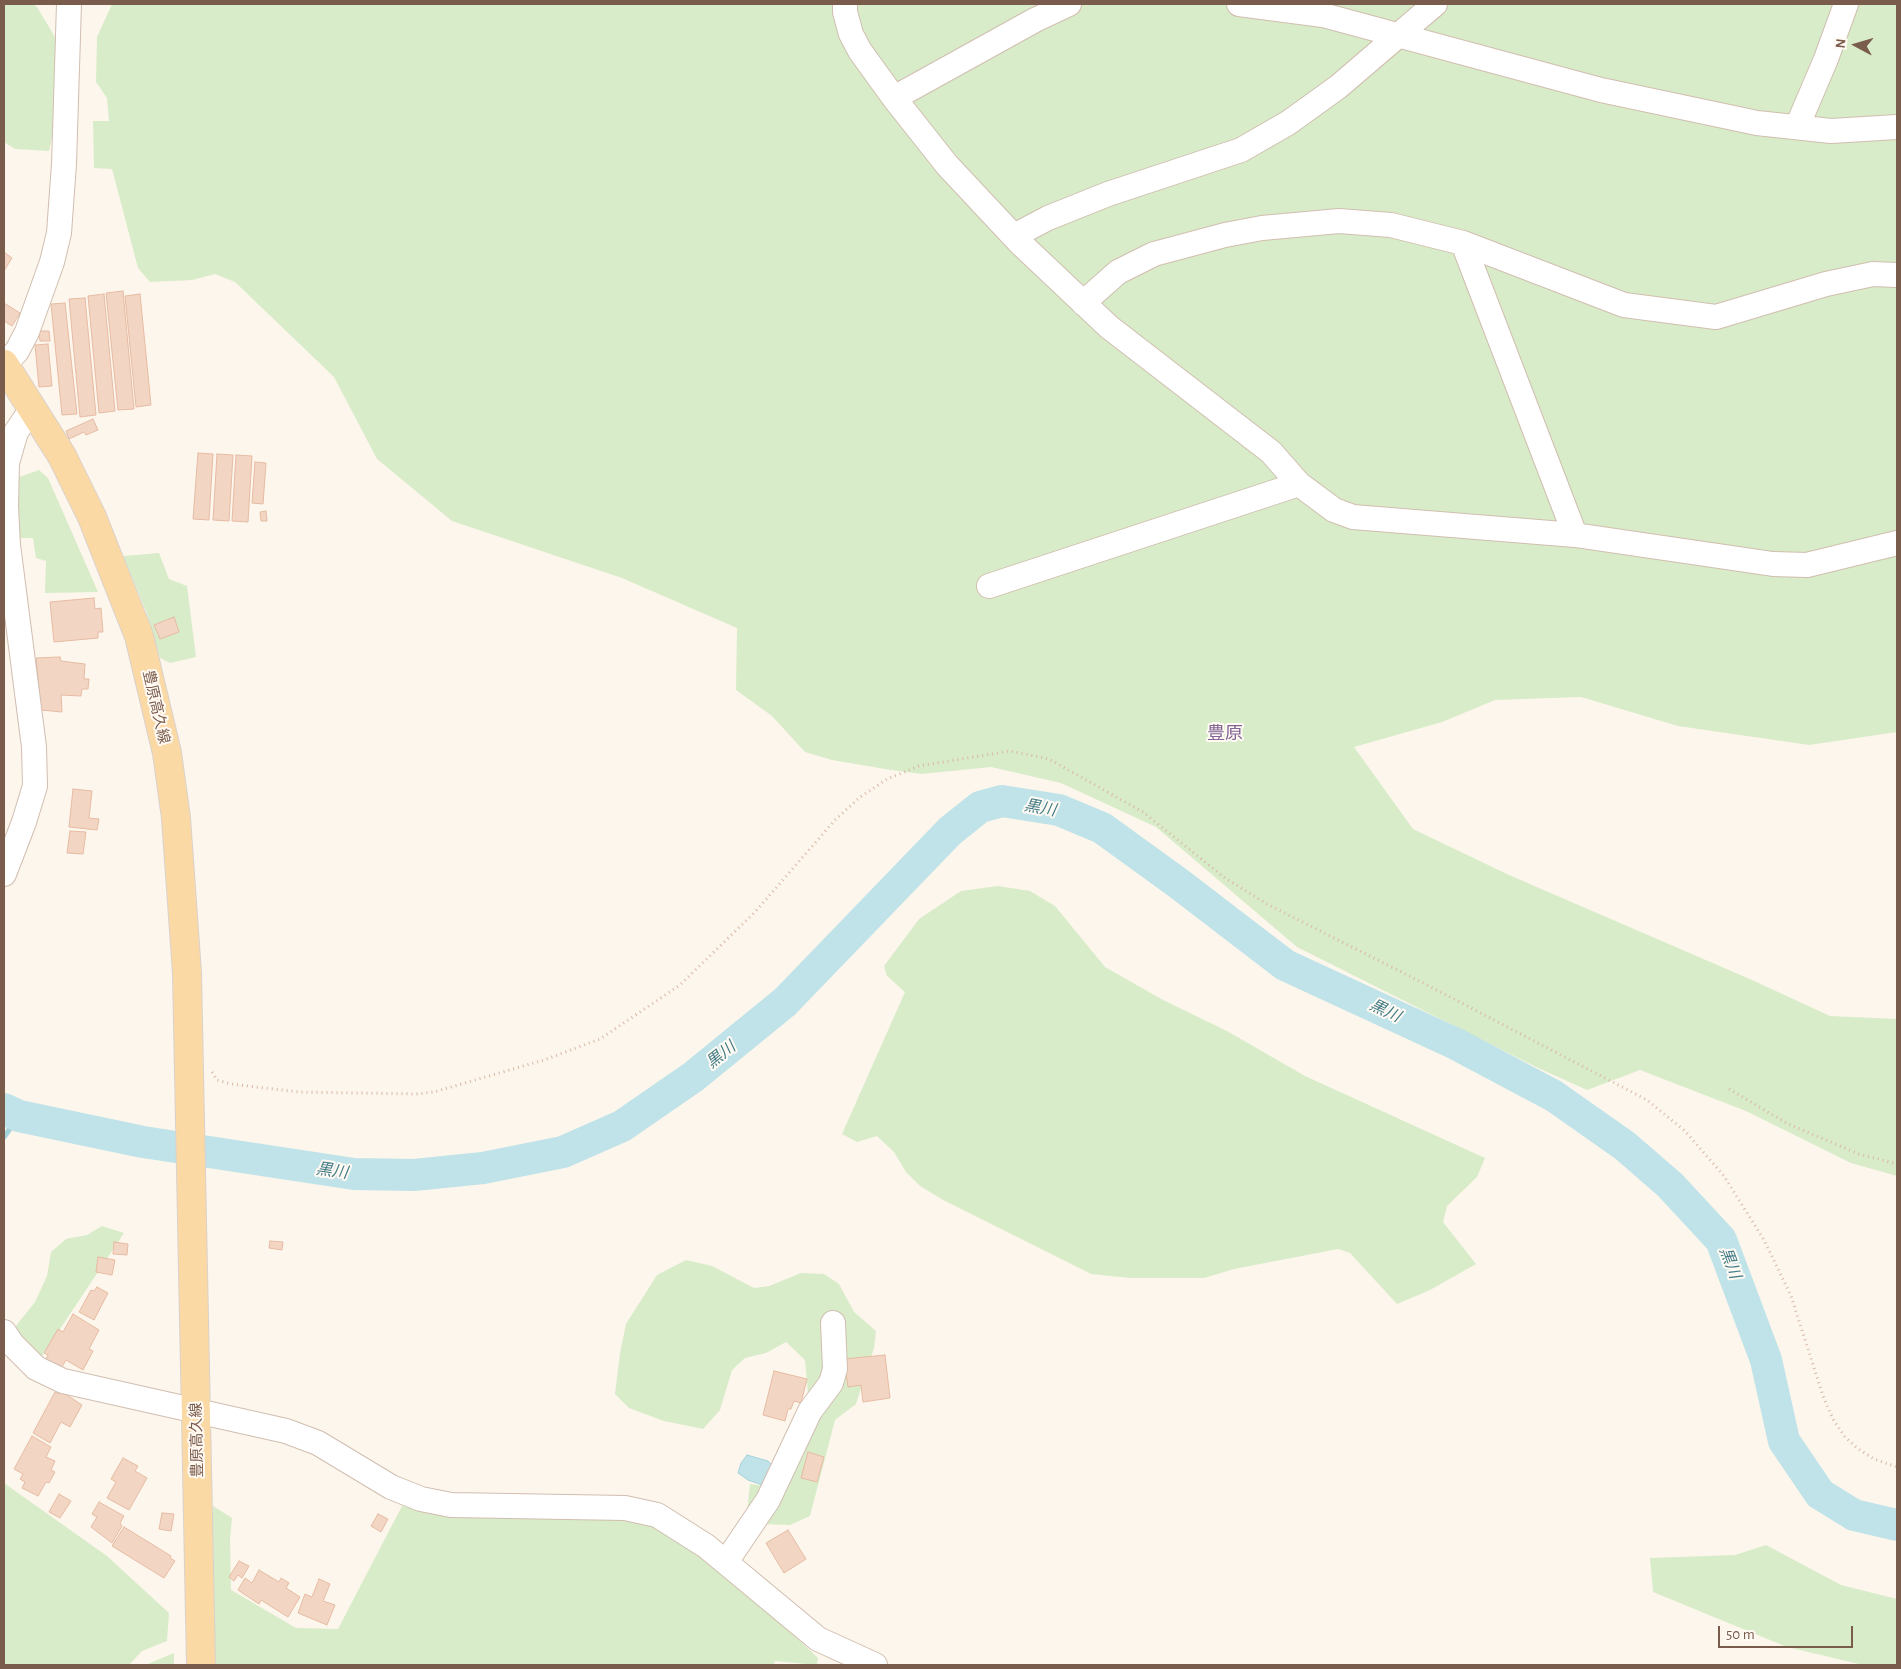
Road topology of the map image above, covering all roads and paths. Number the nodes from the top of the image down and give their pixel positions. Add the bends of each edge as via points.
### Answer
1 (69, 4) edge
2 (845, 4) edge
3 (1070, 4) edge
4 (1239, 4) edge
5 (1435, 4) edge
6 (1844, 4) edge
7 (1401, 35) junction
8 (894, 98) junction
9 (1797, 127) junction
10 (1897, 127) edge
11 (1014, 236) junction
12 (1463, 242) junction
13 (1897, 275) edge
14 (1083, 302) junction
15 (4, 364) edge
16 (31, 410) junction
17 (1299, 484) junction
18 (1575, 535) junction
19 (1897, 543) edge
20 (989, 586) dead end
21 (14, 660) edge
22 (4, 874) edge
23 (201, 1075) junction
24 (1729, 1089) dead end
25 (1897, 1164) edge
26 (833, 1323) dead end
27 (4, 1332) edge
28 (196, 1410) junction
29 (1897, 1467) edge
30 (726, 1562) junction
31 (201, 1665) edge
32 (874, 1665) edge

1 - 15 street via 59,233 27,332 17,351
2 - 8 street via 851,34
3 - 8 street
4 - 7 street via 1323,15
5 - 7 street
6 - 9 street via 1826,59
7 - 9 street via 1601,90 1757,123
7 - 11 street via 1288,123 1241,150 1108,194 1048,218
8 - 11 street via 947,165
9 - 10 street via 1831,131
11 - 14 street
12 - 13 street via 1624,305 1716,316 1826,284 1873,274
12 - 14 street via 1391,225 1339,221 1262,228 1154,254 1118,272
12 - 18 street
14 - 17 street via 1109,327 1271,452
15 - 16 main road, 豊原高久線
16 - 21 street via 16,432 8,463 8,546
16 - 23 main road, 豊原高久線 via 62,456 92,517 138,636 154,694 176,818 187,963
17 - 18 street via 1334,510 1353,517
17 - 20 street
18 - 19 street via 1773,564 1807,565
21 - 22 street via 34,747 35,786
23 - 28 main road, 豊原高久線 via 194,1216
23 - 29 path via 240,1085 300,1092 416,1094 434,1092 544,1060 600,1039 680,985 755,912 834,820 888,778 919,766 1010,751 1049,759 1143,812 1225,878 1267,904 1647,1100 1685,1131 1724,1176 1764,1240 1791,1296 1834,1421 1857,1448 1874,1459
24 - 25 path via 1788,1124 1859,1154
26 - 30 street via 835,1369 830,1383 810,1411 768,1500
27 - 28 street via 36,1368 62,1381
28 - 30 street via 286,1431 318,1443 391,1486 421,1499 451,1505 625,1508 657,1515 682,1529
28 - 31 main road, 豊原高久線
30 - 32 street via 818,1639

